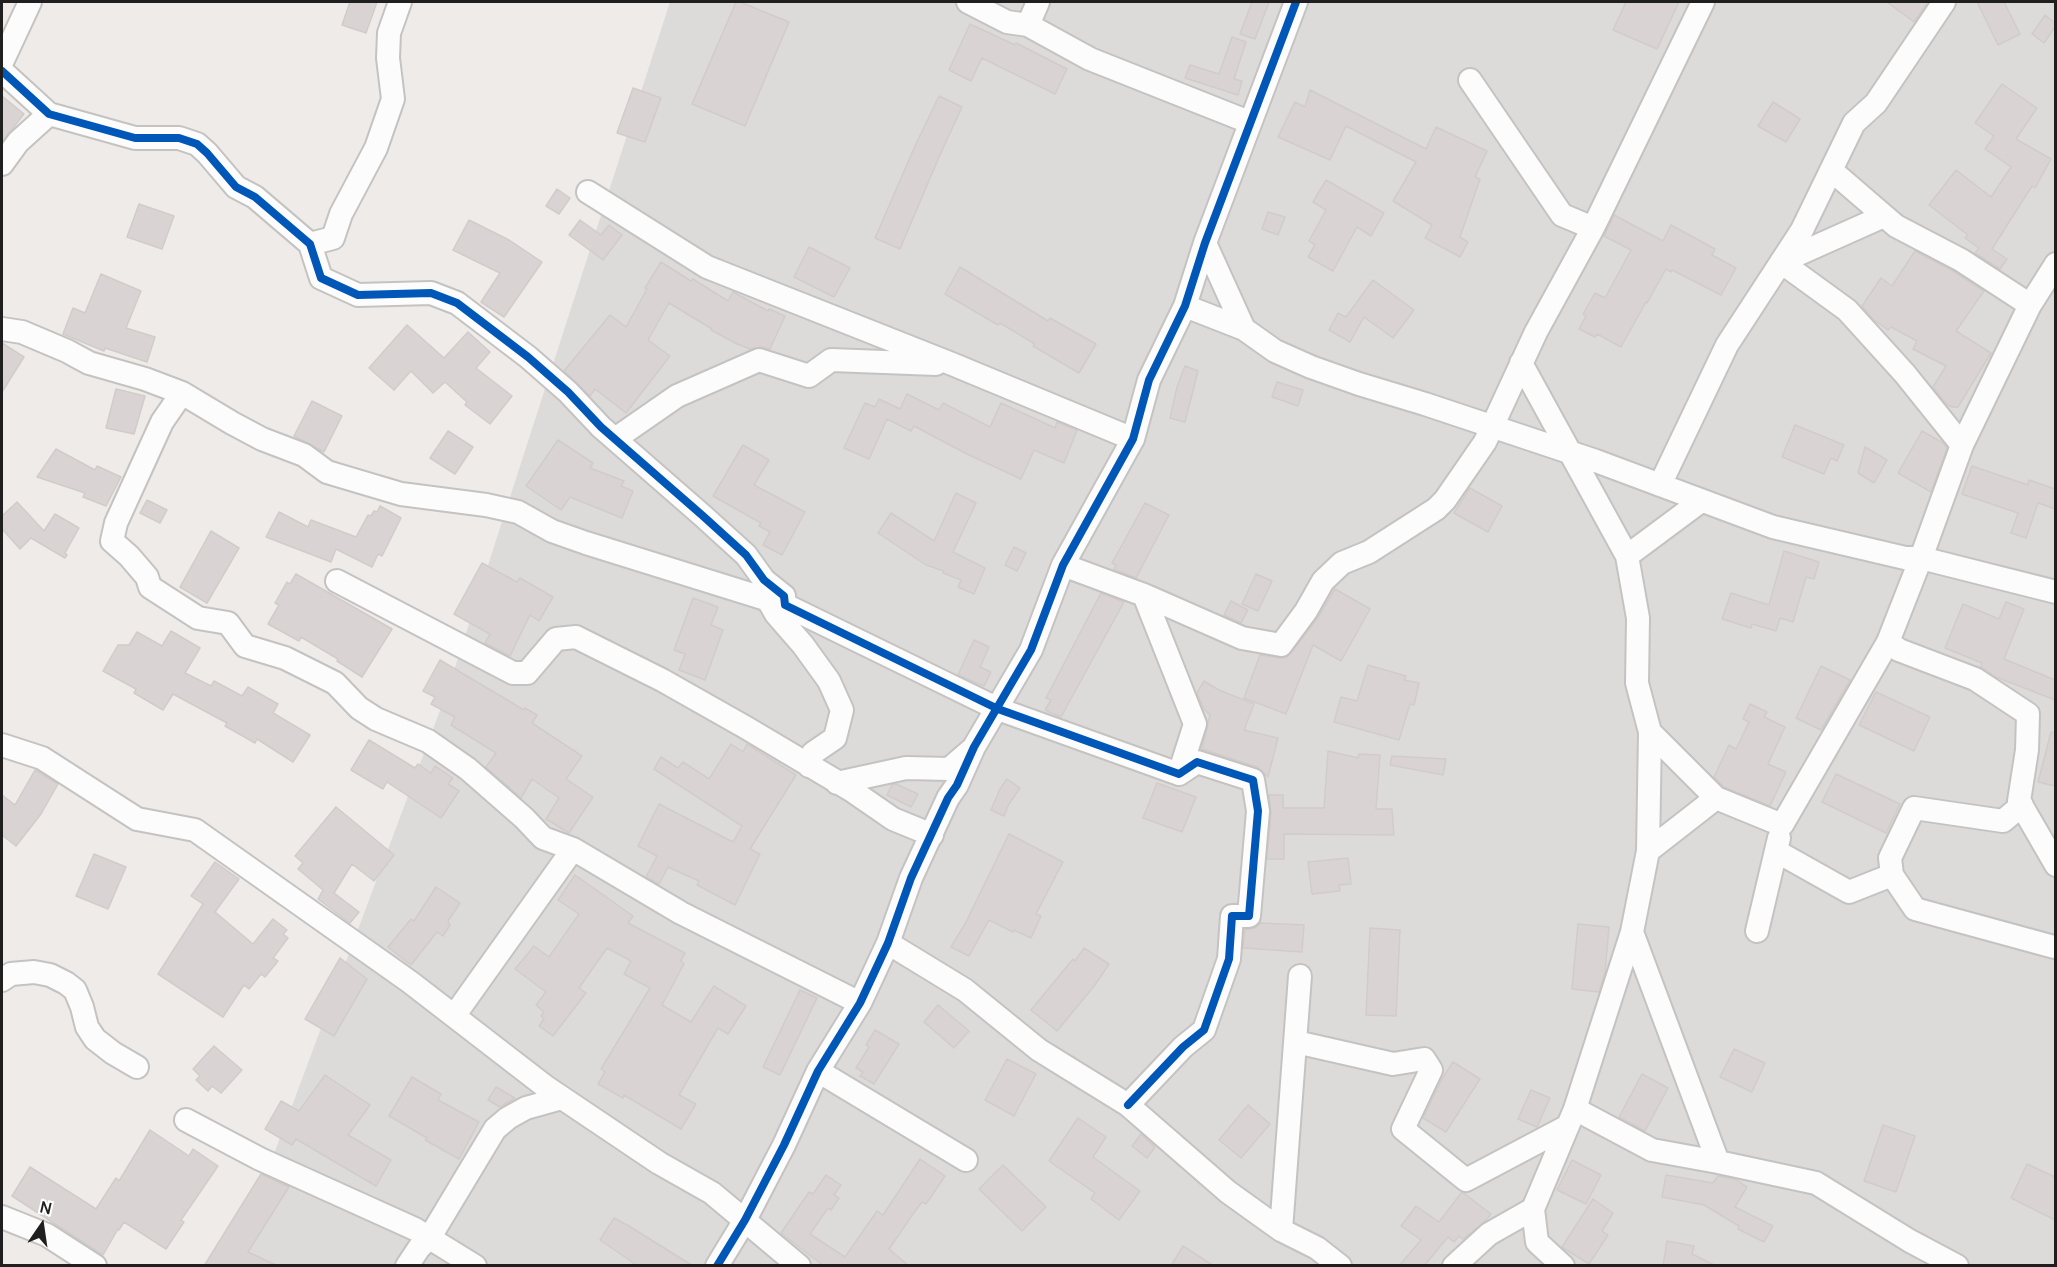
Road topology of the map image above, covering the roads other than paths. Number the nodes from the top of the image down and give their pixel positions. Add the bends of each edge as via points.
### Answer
1 (30, 2) edge
2 (400, 2) edge
3 (968, 2) edge
4 (1038, 2) edge
5 (1296, 2) edge
6 (1703, 2) edge
7 (1944, 2) edge
8 (1028, 25) junction
9 (2, 62) edge
10 (2, 71) edge
11 (1470, 80) dead end
12 (49, 114) junction
13 (1249, 122) junction
14 (2, 164) edge
15 (1831, 171) junction
16 (588, 192) dead end
17 (1884, 216) junction
18 (1593, 228) junction
19 (1205, 243) junction
20 (310, 244) junction
21 (1781, 262) junction
22 (2055, 264) edge
23 (2030, 305) junction
24 (1185, 306) junction
25 (2, 329) edge
26 (1244, 329) junction
27 (1521, 363) junction
28 (952, 364) junction
29 (182, 393) junction
30 (1492, 425) junction
31 (615, 438) junction
32 (1133, 439) junction
33 (1962, 445) junction
34 (1570, 452) junction
35 (1660, 485) junction
36 (1701, 501) junction
37 (1628, 556) junction
38 (1921, 558) junction
39 (1063, 566) junction
40 (337, 581) dead end
41 (2055, 592) edge
42 (1144, 595) junction
43 (777, 602) junction
44 (1888, 642) junction
45 (998, 709) junction
46 (1650, 732) junction
47 (2, 745) edge
48 (974, 747) junction
49 (809, 766) junction
50 (1179, 774) junction
51 (837, 783) junction
52 (1716, 798) junction
53 (2022, 805) junction
54 (1782, 825) junction
55 (932, 835) junction
56 (573, 849) junction
57 (1648, 851) junction
58 (1776, 851) junction
59 (2055, 865) edge
60 (1892, 875) junction
61 (1757, 931) dead end
62 (1632, 932) junction
63 (888, 943) junction
64 (2055, 944) edge
65 (1300, 975) dead end
66 (2, 980) edge
67 (860, 1003) junction
68 (454, 1016) junction
69 (1296, 1042) junction
70 (137, 1067) dead end
71 (818, 1071) junction
72 (562, 1098) junction
73 (1128, 1105) junction
74 (1572, 1118) junction
75 (186, 1120) dead end
76 (966, 1160) dead end
77 (1718, 1162) junction
78 (1533, 1209) junction
79 (2, 1217) edge
80 (745, 1220) junction
81 (1281, 1230) junction
82 (430, 1238) junction
83 (1949, 1264) edge
84 (95, 1266) edge
85 (407, 1266) edge
86 (475, 1266) edge
87 (717, 1266) edge
88 (799, 1266) edge
89 (1340, 1266) edge
90 (1454, 1266) edge
91 (1563, 1266) edge

1 - 9 street
2 - 20 street via 389,33 393,99 376,148 341,214 333,238
3 - 8 street via 1007,22
4 - 8 street
5 - 13 street
6 - 18 street
7 - 15 street via 1876,103 1854,123
8 - 13 street via 1089,59
10 - 12 street
11 - 18 street via 1562,215
12 - 14 street via 18,142
12 - 20 street via 135,138 179,138 197,144 236,187 255,197
13 - 19 street
15 - 17 street
15 - 21 street
16 - 28 street via 707,267
17 - 21 street
17 - 23 street
18 - 27 street
19 - 24 street
19 - 26 street
20 - 31 street via 321,278 358,295 431,293 457,303 528,357
21 - 33 street via 1847,310
21 - 35 street via 1727,345
22 - 23 street
23 - 33 street
24 - 26 street
24 - 32 street via 1149,380
25 - 29 street via 22,332 89,363
26 - 30 street via 1275,351 1311,367
27 - 30 street
27 - 34 street
28 - 31 street via 831,360 809,376 759,360 677,396
28 - 32 street
29 - 43 street via 262,439 304,455 327,472 401,494 518,512 552,531
29 - 56 street via 162,422 116,523 112,542 147,577 150,587 198,618 228,622 245,646 285,658 334,683 359,708 428,741 468,769 543,838
30 - 34 street
30 - 42 street via 1485,442 1445,500 1369,552 1342,563 1323,581 1281,645 1242,638
31 - 43 street via 746,555 764,580 784,596
32 - 39 street
33 - 38 street
34 - 35 street
34 - 37 street
35 - 36 street
36 - 37 street
36 - 38 street via 1773,527 1905,558
37 - 46 street via 1638,618 1637,683
38 - 41 street
38 - 44 street
39 - 42 street
39 - 45 street via 1031,650
40 - 49 street via 513,673 527,673 556,639 576,637 662,680
42 - 50 street via 1195,724
43 - 45 street
43 - 49 street via 776,614 829,681 842,710 835,738 813,753
44 - 53 street via 1899,650 1975,678 2028,714 2019,801
44 - 54 street
45 - 48 street
45 - 50 street
46 - 52 street
46 - 57 street
47 - 68 street via 42,758 137,819 195,830
48 - 51 street via 950,769 906,768
48 - 55 street
49 - 51 street
50 - 73 street via 1197,762 1253,780 1258,811 1249,916 1232,916 1229,958 1204,1030
51 - 55 street via 893,819
52 - 54 street
52 - 57 street
53 - 59 street
53 - 60 street via 2003,821 1914,808 1890,858
54 - 58 street
55 - 63 street via 911,878
56 - 67 street via 681,913
56 - 68 street
57 - 62 street
58 - 60 street via 1849,892
58 - 61 street
60 - 64 street via 1915,909
62 - 74 street
62 - 77 street
63 - 67 street
63 - 73 street via 965,990 1039,1050
65 - 69 street
66 - 70 street via 11,974 34,972 66,983 75,990 87,1027 96,1039
67 - 71 street
68 - 72 street
69 - 74 street via 1393,1064 1424,1059 1431,1070 1403,1128 1466,1180
69 - 81 street
71 - 76 street
71 - 80 street
72 - 80 street via 658,1163 712,1193
72 - 82 street via 526,1108 495,1129
73 - 81 street via 1228,1192
74 - 77 street via 1652,1150
74 - 78 street
75 - 82 street
77 - 83 street via 1816,1183
78 - 90 street via 1489,1234
78 - 91 street via 1537,1242
79 - 84 street via 47,1235
80 - 87 street
80 - 88 street
81 - 89 street via 1317,1248
82 - 85 street
82 - 86 street

